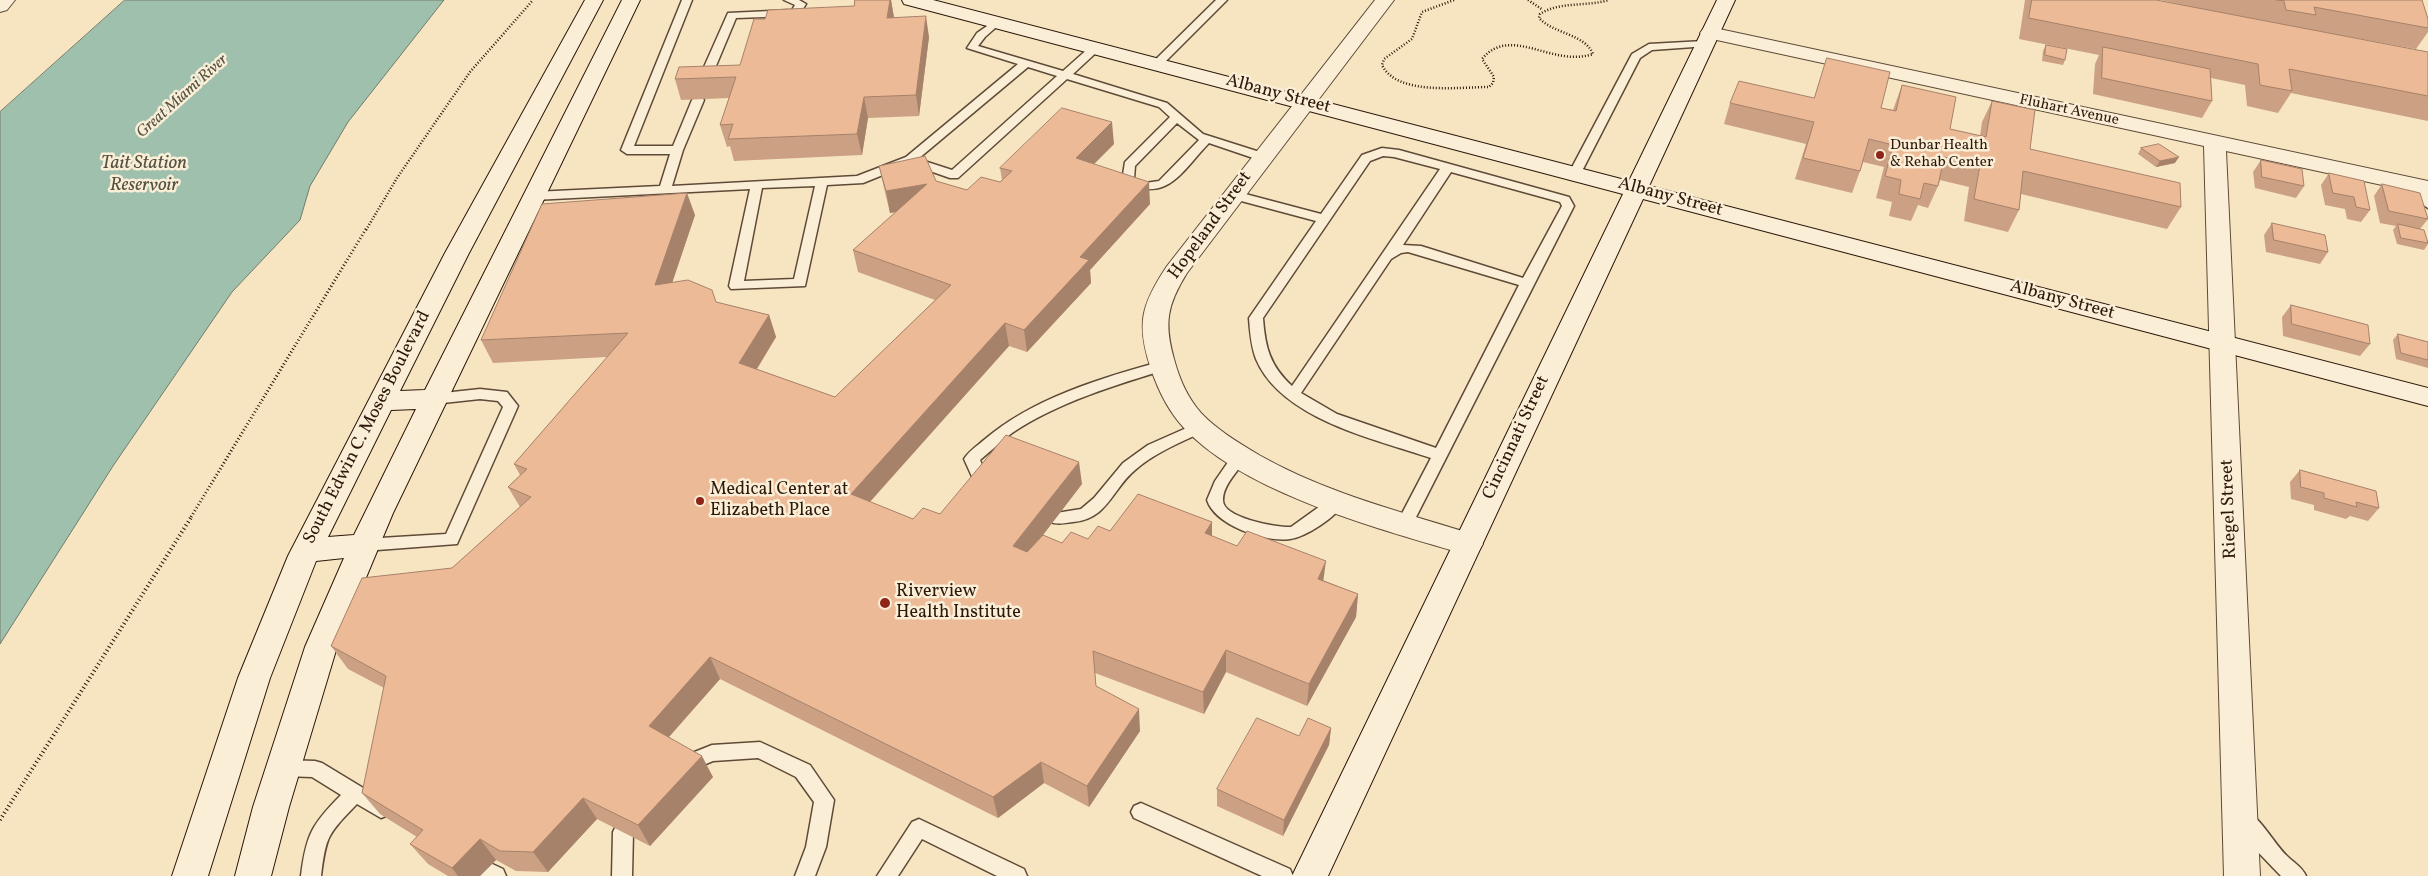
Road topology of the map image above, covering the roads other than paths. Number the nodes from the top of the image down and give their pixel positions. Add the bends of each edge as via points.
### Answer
1 (6, 0) edge
2 (594, 0) edge
3 (631, 0) edge
4 (686, 0) edge
5 (789, 0) edge
6 (912, 0) edge
7 (1222, 0) edge
8 (1385, 0) edge
9 (1726, 0) edge
10 (0, 6) edge
11 (997, 22) junction
12 (1707, 39) junction
13 (1095, 48) junction
14 (1026, 63) junction
15 (1157, 64) junction
16 (1066, 74) junction
17 (701, 88) edge
18 (698, 100) edge
19 (1304, 102) junction
20 (1177, 117) junction
21 (1207, 139) junction
22 (2215, 142) junction
23 (678, 150) junction
24 (1262, 157) junction
25 (910, 160) junction
26 (1448, 167) junction
27 (1575, 173) junction
28 (822, 182) junction
29 (757, 185) junction
30 (1637, 189) junction
31 (665, 190) junction
32 (2427, 193) edge
33 (1234, 195) junction
34 (534, 196) junction
35 (488, 197) junction
36 (1324, 219) junction
37 (1393, 250) junction
38 (1527, 283) junction
39 (2224, 344) junction
40 (1163, 366) junction
41 (1293, 395) junction
42 (2428, 397) edge
43 (434, 399) junction
44 (382, 401) junction
45 (1200, 426) junction
46 (1440, 455) junction
47 (1240, 456) junction
48 (985, 488) edge
49 (1336, 503) junction
50 (1056, 518) edge
51 (1404, 525) junction
52 (1468, 544) junction
53 (364, 545) junction
54 (306, 550) junction
55 (689, 763) edge
56 (283, 768) junction
57 (354, 794) junction
58 (381, 809) edge
59 (2239, 809) junction
60 (1141, 812) dead end
61 (622, 832) edge
62 (190, 876) edge
63 (253, 876) edge
64 (311, 876) edge
65 (622, 876) edge
66 (805, 876) edge
67 (886, 876) edge
68 (1017, 876) edge
69 (1282, 876) edge
70 (1310, 876) edge
71 (2242, 876) edge
72 (2296, 876) edge

1 - 10 street
2 - 35 street, South Edwin C. Moses Boulevard
3 - 34 street
4 - 23 lane via 627,150
5 - 17 lane via 802,4 795,13 732,15
6 - 11 street, Albany Street
7 - 15 lane
8 - 19 street, Hopeland Street
9 - 12 street, Cincinnati Street
11 - 13 street, Albany Street
11 - 14 lane via 981,35 972,48
12 - 22 street, Fluhart Avenue
12 - 27 lane via 1649,46 1636,56
12 - 30 street, Cincinnati Street
13 - 15 street, Albany Street
13 - 16 lane
14 - 16 lane
14 - 25 lane
15 - 19 street, Albany Street
16 - 20 lane via 1163,105
16 - 25 lane via 954,175
18 - 23 lane
19 - 24 street, Hopeland Street
19 - 27 street, Albany Street
20 - 21 lane
20 - 21 lane via 1129,164 1128,181 1144,187 1163,184
21 - 24 lane
22 - 32 street, Fluhart Avenue
22 - 39 street, Riegel Street
23 - 31 lane
24 - 33 street, Hopeland Street
25 - 28 lane via 860,180
26 - 36 lane via 1395,153 1373,154 1366,158
26 - 37 lane
26 - 38 lane via 1565,200 1568,206
27 - 30 street, Albany Street
28 - 29 lane
28 - 29 lane via 800,283 736,286
29 - 31 lane
30 - 39 street, Albany Street
30 - 52 street, Cincinnati Street
31 - 34 lane
33 - 36 lane
33 - 40 street, Hopeland Street via 1172,277 1155,312 1156,342
34 - 35 street
34 - 43 street
35 - 44 street, South Edwin C. Moses Boulevard
36 - 41 lane via 1256,318 1258,348 1270,374
37 - 38 lane via 1416,249
37 - 41 lane
38 - 46 lane
39 - 42 street, Albany Street
39 - 59 street, Riegel Street
40 - 45 street, Hopeland Street via 1176,397
40 - 48 lane via 1112,381 1057,403 1007,429 972,459
41 - 46 lane via 1332,418
43 - 44 street
43 - 53 street
43 - 53 lane via 480,394 502,396 511,406 451,540
44 - 54 street, South Edwin C. Moses Boulevard
45 - 47 street, Hopeland Street
45 - 50 lane via 1153,449 1128,467 1085,515
46 - 51 lane
47 - 49 street, Hopeland Street via 1266,472
47 - 49 lane via 1220,485 1215,500 1220,511 1239,522 1269,532 1291,534
49 - 51 street, Hopeland Street
51 - 52 street, Hopeland Street
52 - 70 street, Cincinnati Street
53 - 54 street
53 - 56 street via 321,647
54 - 62 street, South Edwin C. Moses Boulevard via 254,678
55 - 66 lane via 712,752 760,750 803,771 824,800 816,847
56 - 57 lane via 315,769
56 - 63 street
57 - 58 lane
57 - 64 lane via 325,824 315,844
59 - 71 street, Riegel Street
59 - 72 lane via 2260,840 2284,868
60 - 69 lane
61 - 65 lane
67 - 68 lane via 919,828

